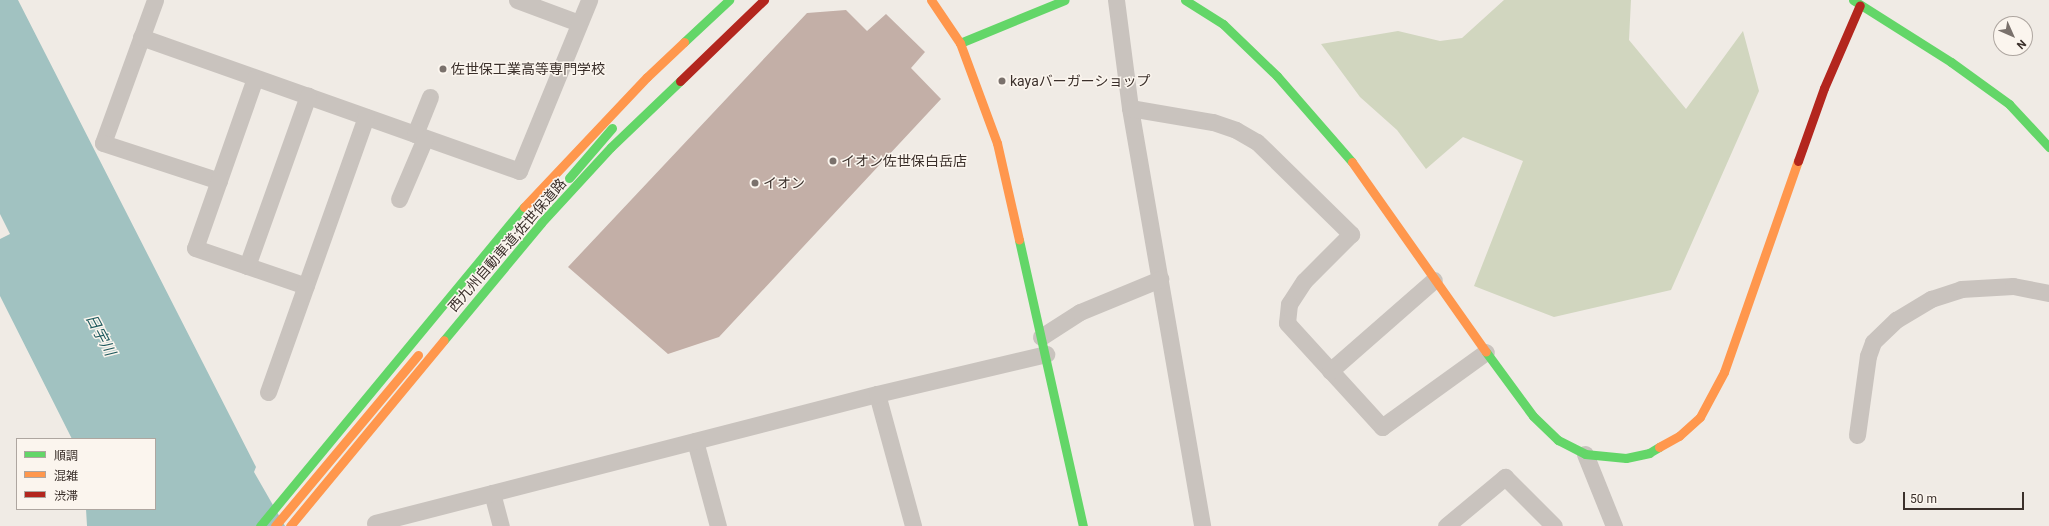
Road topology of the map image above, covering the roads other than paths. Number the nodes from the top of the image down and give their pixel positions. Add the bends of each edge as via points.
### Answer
1 (155, 0) edge
2 (517, 0) edge
3 (726, 0) edge
4 (729, 0) edge
5 (764, 0) edge
6 (931, 0) edge
7 (1065, 0) edge
8 (1116, 0) edge
9 (1186, 0) edge
10 (590, 1) edge
11 (1856, 2) edge
12 (580, 23) junction
13 (141, 37) junction
14 (960, 43) junction
15 (255, 78) junction
16 (308, 96) junction
17 (430, 97) dead end
18 (1130, 108) junction
19 (366, 117) junction
20 (420, 136) junction
21 (2049, 147) edge
22 (219, 181) junction
23 (399, 199) dead end
24 (247, 266) junction
25 (1160, 279) junction
26 (1434, 280) junction
27 (306, 286) junction
28 (2049, 293) edge
29 (434, 337) dead end
30 (1041, 337) junction
31 (423, 349) dead end
32 (1486, 352) junction
33 (1046, 354) junction
34 (1330, 371) junction
35 (268, 392) dead end
36 (877, 394) junction
37 (1857, 435) dead end
38 (695, 441) junction
39 (336, 451) junction
40 (1585, 454) junction
41 (492, 494) junction
42 (375, 523) dead end
43 (260, 526) edge
44 (275, 526) edge
45 (290, 526) edge
46 (303, 526) edge
47 (501, 526) edge
48 (718, 526) edge
49 (913, 526) edge
50 (1083, 526) edge
51 (1202, 526) edge
52 (1446, 526) edge
53 (1554, 526) edge
54 (1614, 526) edge

1 - 13 street
2 - 12 street
3 - 29 main road via 623,114
4 - 43 main road, 西九州自動車道;佐世保道路 via 587,138 519,212
5 - 45 main road, 西九州自動車道;佐世保道路 via 611,147 542,223
6 - 14 main road
7 - 14 main road
8 - 18 street
9 - 26 main road via 1224,24 1277,76 1349,158
10 - 12 street
11 - 21 main road via 1952,62 2009,104
11 - 40 main road via 1724,372 1700,417 1679,436 1649,453 1626,458
12 - 20 street via 519,171
13 - 15 street
13 - 22 street via 103,143
14 - 30 main road via 997,142
15 - 16 street
15 - 22 street
16 - 19 street
16 - 24 street
17 - 20 street
18 - 25 street
18 - 34 street via 1214,122 1236,130 1257,142 1351,234 1304,281 1289,304 1287,324
19 - 20 street
19 - 27 street
20 - 23 street
22 - 24 street via 196,248
24 - 27 street
25 - 30 street via 1080,312
25 - 51 street
26 - 32 main road
26 - 34 street
27 - 35 street
28 - 37 street via 2013,286 1961,289 1931,300 1896,320 1873,342 1868,356
30 - 33 main road
31 - 39 main road
32 - 34 street via 1382,428
32 - 40 main road via 1533,416 1558,440
33 - 36 street
33 - 50 main road
36 - 38 street
36 - 49 street
38 - 41 street
38 - 48 street
39 - 44 main road
39 - 46 main road
40 - 54 street
41 - 42 street
41 - 47 street
52 - 53 street via 1505,477

